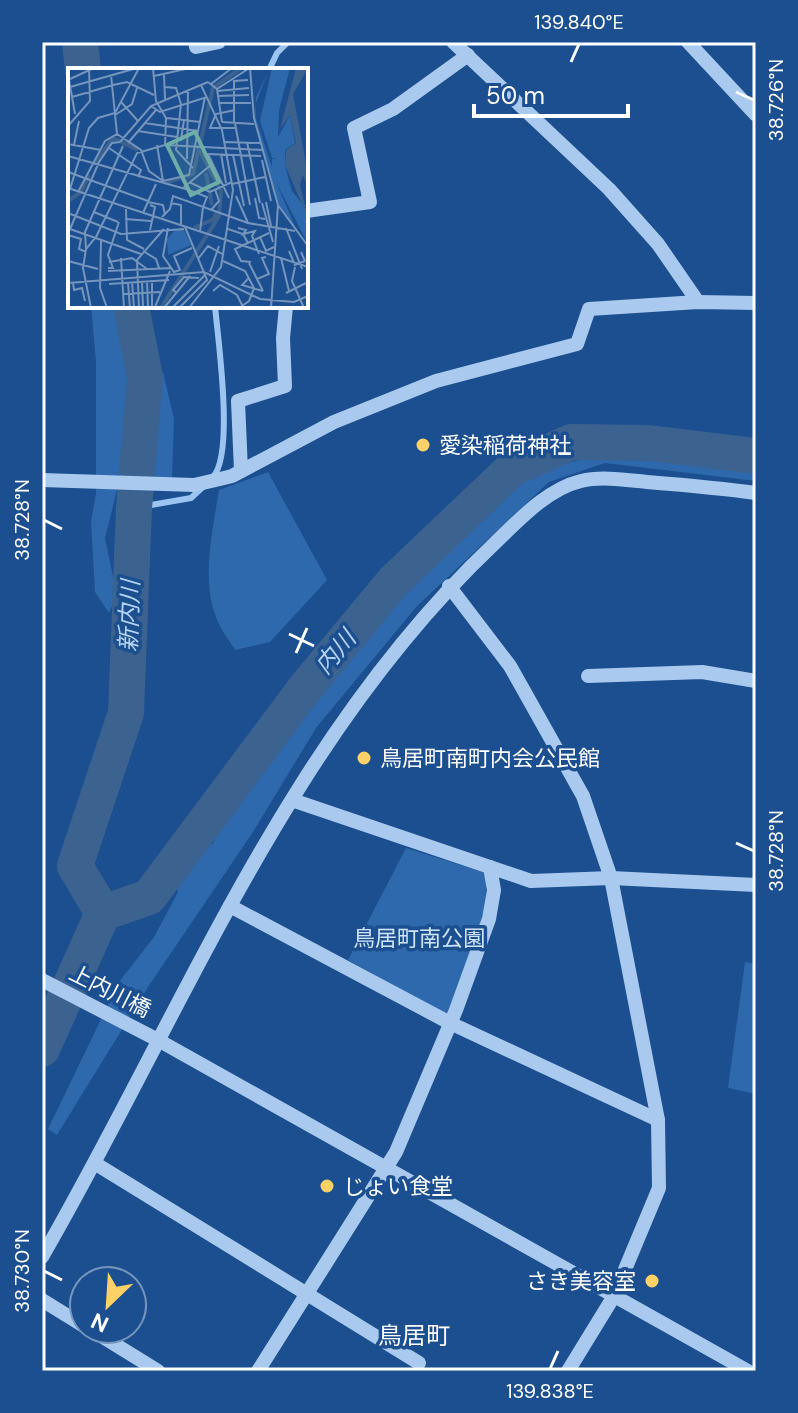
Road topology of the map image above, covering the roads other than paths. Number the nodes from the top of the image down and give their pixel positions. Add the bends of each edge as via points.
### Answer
1 (195, 42) edge
2 (219, 42) edge
3 (453, 42) edge
4 (688, 42) edge
5 (468, 55) junction
6 (756, 115) edge
7 (308, 211) edge
8 (698, 302) junction
9 (756, 303) edge
10 (286, 308) edge
11 (241, 471) junction
12 (42, 480) edge
13 (756, 493) edge
14 (449, 586) junction
15 (588, 676) dead end
16 (756, 681) edge
17 (292, 800) junction
18 (490, 867) junction
19 (611, 878) junction
20 (756, 885) edge
21 (230, 906) junction
22 (42, 980) edge
23 (450, 1023) junction
24 (158, 1040) junction
25 (658, 1120) junction
26 (96, 1164) junction
27 (386, 1169) junction
28 (42, 1257) edge
29 (306, 1294) junction
30 (614, 1296) junction
31 (42, 1300) edge
32 (68, 1316) edge
33 (116, 1345) edge
34 (421, 1368) edge
35 (158, 1371) edge
36 (258, 1371) edge
37 (568, 1371) edge
38 (748, 1371) edge

1 - 2 street via 196,47
3 - 5 street
4 - 6 street
5 - 7 street via 393,109 354,128 370,202
5 - 8 street via 609,189 658,244
8 - 9 street
8 - 11 street via 589,309 577,344 436,381 334,422
10 - 11 street via 285,386 238,401
11 - 12 street via 194,485
13 - 14 street via 581,481 540,501
14 - 17 street via 363,693
14 - 19 street via 510,666 576,783
15 - 16 street via 702,672
17 - 18 street
17 - 21 street
18 - 19 street via 531,881
18 - 23 street via 494,890 489,919
19 - 20 street
19 - 25 street
21 - 23 street
21 - 24 street
22 - 24 street, 上内川橋
23 - 25 street
23 - 27 street
24 - 26 street
24 - 27 street, 上内川橋
25 - 30 street via 659,1188
26 - 28 street
26 - 29 street
27 - 29 street
27 - 30 street, 上内川橋
29 - 34 street
29 - 36 street
30 - 37 street
30 - 38 street, 上内川橋
31 - 32 street
33 - 35 street

